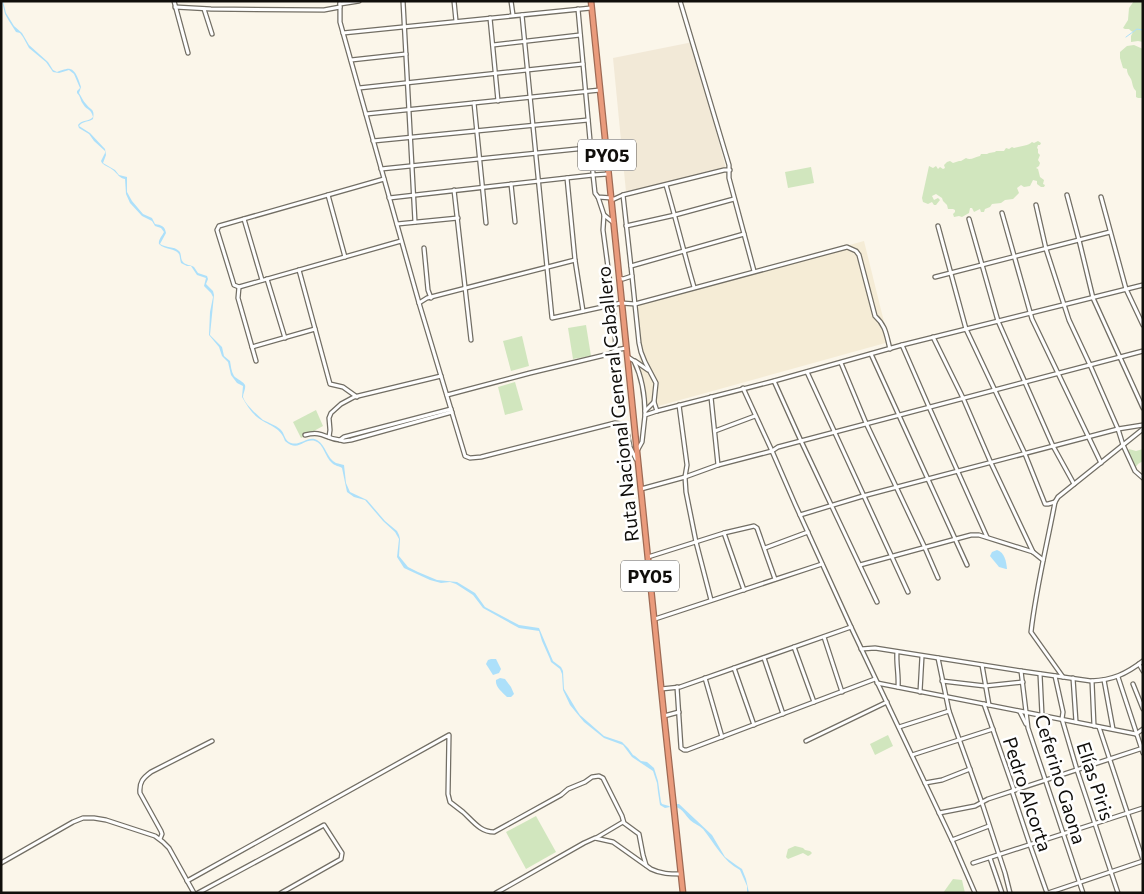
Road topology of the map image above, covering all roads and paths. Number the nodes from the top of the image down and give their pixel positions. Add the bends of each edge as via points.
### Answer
1 (174, 1) edge
2 (359, 1) edge
3 (403, 1) edge
4 (454, 1) edge
5 (512, 1) edge
6 (591, 1) edge
7 (680, 1) edge
8 (340, 4) edge
9 (176, 7) junction
10 (592, 8) junction
11 (204, 9) junction
12 (578, 9) junction
13 (522, 14) junction
14 (513, 16) junction
15 (490, 18) junction
16 (456, 21) junction
17 (404, 27) junction
18 (343, 33) junction
19 (212, 34) dead end
20 (580, 35) junction
21 (525, 41) junction
22 (493, 45) junction
23 (188, 53) dead end
24 (406, 54) junction
25 (351, 60) junction
26 (583, 64) junction
27 (528, 70) junction
28 (496, 73) junction
29 (407, 83) junction
30 (359, 88) junction
31 (600, 90) junction
32 (586, 91) junction
33 (531, 97) junction
34 (498, 100) junction
35 (474, 103) junction
36 (409, 110) junction
37 (366, 114) junction
38 (588, 120) junction
39 (534, 125) junction
40 (477, 131) junction
41 (410, 137) junction
42 (373, 141) junction
43 (606, 146) junction
44 (591, 148) junction
45 (537, 154) junction
46 (480, 159) junction
47 (412, 166) junction
48 (381, 169) junction
49 (730, 170) junction
50 (609, 174) junction
51 (593, 175) junction
52 (567, 178) junction
53 (384, 179) junction
54 (540, 181) junction
55 (511, 184) junction
56 (666, 185) junction
57 (482, 187) junction
58 (454, 190) junction
59 (328, 195) junction
60 (413, 195) junction
61 (1067, 195) dead end
62 (624, 196) junction
63 (598, 197) junction
64 (1101, 197) dead end
65 (389, 198) junction
66 (612, 199) junction
67 (734, 199) junction
68 (1036, 205) dead end
69 (1002, 213) dead end
70 (604, 215) junction
71 (675, 215) junction
72 (458, 218) junction
73 (244, 219) junction
74 (969, 219) dead end
75 (415, 222) junction
76 (514, 222) dead end
77 (486, 223) dead end
78 (397, 224) junction
79 (614, 224) junction
80 (626, 226) junction
81 (938, 226) dead end
82 (1110, 232) junction
83 (744, 234) junction
84 (1079, 240) junction
85 (401, 241) junction
86 (424, 248) dead end
87 (1046, 248) junction
88 (684, 251) junction
89 (1014, 256) junction
90 (345, 257) junction
91 (575, 260) junction
92 (982, 265) junction
93 (548, 266) junction
94 (631, 266) junction
95 (299, 270) junction
96 (754, 271) junction
97 (951, 273) junction
98 (632, 276) junction
99 (935, 277) dead end
100 (619, 278) junction
101 (264, 280) junction
102 (1143, 285) edge
103 (239, 287) junction
104 (694, 287) junction
105 (465, 288) junction
106 (1126, 289) junction
107 (431, 298) junction
108 (1093, 298) junction
109 (419, 303) junction
110 (622, 303) junction
111 (635, 304) junction
112 (613, 305) junction
113 (1063, 305) junction
114 (583, 312) junction
115 (1030, 313) junction
116 (998, 321) junction
117 (1143, 326) edge
118 (315, 329) junction
119 (966, 329) junction
120 (933, 337) junction
121 (284, 338) junction
122 (471, 340) dead end
123 (902, 345) junction
124 (252, 347) junction
125 (627, 348) junction
126 (890, 348) junction
127 (616, 350) junction
128 (1143, 351) edge
129 (870, 354) junction
130 (628, 357) junction
131 (1119, 357) junction
132 (256, 361) dead end
133 (634, 361) junction
134 (841, 362) junction
135 (1090, 365) junction
136 (650, 372) junction
137 (807, 372) junction
138 (1058, 373) junction
139 (441, 376) junction
140 (774, 381) junction
141 (1025, 382) junction
142 (743, 388) junction
143 (995, 390) junction
144 (446, 395) junction
145 (357, 397) junction
146 (711, 397) junction
147 (963, 398) junction
148 (654, 402) junction
149 (679, 404) junction
150 (929, 407) junction
151 (1143, 408) edge
152 (451, 410) junction
153 (657, 411) junction
154 (645, 413) junction
155 (899, 415) junction
156 (756, 416) junction
157 (866, 423) junction
158 (1143, 425) edge
159 (1118, 429) junction
160 (1143, 429) edge
161 (715, 431) junction
162 (834, 432) junction
163 (305, 435) dead end
164 (329, 437) junction
165 (1088, 437) junction
166 (801, 441) junction
167 (1122, 445) junction
168 (1053, 446) junction
169 (637, 451) junction
170 (772, 451) junction
171 (1025, 454) junction
172 (638, 462) junction
173 (991, 463) junction
174 (1101, 463) junction
175 (718, 465) junction
176 (958, 472) junction
177 (685, 477) junction
178 (1143, 478) edge
179 (928, 479) junction
180 (1074, 484) junction
181 (896, 488) junction
182 (642, 489) junction
183 (863, 496) junction
184 (1055, 502) junction
185 (832, 506) junction
186 (800, 515) junction
187 (808, 532) junction
188 (724, 533) junction
189 (987, 537) junction
190 (956, 539) junction
191 (696, 542) junction
192 (765, 548) junction
193 (925, 548) junction
194 (1033, 552) junction
195 (648, 557) junction
196 (892, 557) junction
197 (1043, 560) junction
198 (822, 564) junction
199 (967, 565) dead end
200 (860, 566) junction
201 (938, 578) dead end
202 (775, 579) junction
203 (744, 590) junction
204 (908, 592) dead end
205 (711, 600) junction
206 (877, 602) dead end
207 (655, 618) junction
208 (851, 628) junction
209 (824, 637) junction
210 (794, 647) junction
211 (862, 650) junction
212 (897, 652) junction
213 (922, 656) junction
214 (764, 658) junction
215 (938, 658) junction
216 (1143, 661) edge
217 (1139, 664) junction
218 (982, 665) junction
219 (734, 668) junction
220 (1021, 671) junction
221 (1143, 671) edge
222 (1040, 674) junction
223 (1055, 676) junction
224 (1063, 677) junction
225 (1118, 677) junction
226 (705, 678) junction
227 (1073, 678) junction
228 (876, 679) junction
229 (1104, 680) junction
230 (942, 681) junction
231 (1092, 681) junction
232 (1022, 682) junction
233 (878, 683) junction
234 (1133, 684) dead end
235 (985, 686) junction
236 (676, 687) junction
237 (898, 687) junction
238 (662, 689) junction
239 (842, 692) junction
240 (920, 692) junction
241 (946, 697) junction
242 (814, 702) junction
243 (886, 702) junction
244 (984, 704) junction
245 (989, 705) junction
246 (1143, 709) edge
247 (949, 711) junction
248 (1020, 711) junction
249 (678, 712) junction
250 (1026, 712) junction
251 (783, 714) junction
252 (1042, 715) junction
253 (664, 716) junction
254 (1062, 719) junction
255 (1076, 722) junction
256 (754, 725) junction
257 (1096, 726) junction
258 (898, 727) junction
259 (1028, 728) junction
260 (993, 729) junction
261 (1143, 729) edge
262 (1113, 730) junction
263 (1136, 734) junction
264 (722, 737) junction
265 (960, 740) junction
266 (806, 741) dead end
267 (212, 742) dead end
268 (1142, 748) edge
269 (1143, 753) edge
270 (912, 755) junction
271 (1109, 760) junction
272 (970, 770) junction
273 (1077, 770) junction
274 (1045, 780) junction
275 (925, 783) junction
276 (1012, 791) junction
277 (982, 803) junction
278 (1143, 808) edge
279 (939, 813) junction
280 (1126, 813) junction
281 (623, 822) junction
282 (1095, 823) junction
283 (989, 826) junction
284 (1063, 834) junction
285 (595, 838) junction
286 (160, 839) junction
287 (952, 840) junction
288 (1030, 845) junction
289 (998, 855) junction
290 (990, 858) junction
291 (1143, 861) edge
292 (1, 863) edge
293 (973, 863) dead end
294 (646, 865) junction
295 (1111, 872) junction
296 (681, 874) junction
297 (187, 880) junction
298 (1080, 882) junction
299 (682, 892) edge
300 (196, 893) edge
301 (280, 893) edge
302 (496, 893) edge
303 (975, 893) edge
304 (1002, 893) edge
305 (1010, 893) edge
306 (1047, 893) edge
307 (1083, 893) edge
308 (1118, 893) edge

1 - 9 street
2 - 8 street
3 - 17 street
4 - 16 street
5 - 14 street
6 - 10 highway, Ruta Nacional General Caballero / PY05
7 - 49 street
8 - 11 street via 324,10
8 - 18 street
9 - 11 street
9 - 23 street
10 - 12 street
10 - 31 highway, Ruta Nacional General Caballero / PY05
11 - 19 street
12 - 13 street
12 - 20 street
13 - 14 street
13 - 21 street
14 - 15 street
15 - 16 street
15 - 22 street
16 - 17 street
17 - 18 street
17 - 24 street
18 - 25 street
20 - 21 street
20 - 26 street
21 - 22 street
21 - 27 street
22 - 28 street
24 - 25 street
24 - 29 street
25 - 30 street
26 - 27 street
26 - 32 street
27 - 28 street
27 - 33 street
28 - 29 street
28 - 34 street
29 - 30 street
29 - 36 street
30 - 37 street
31 - 32 street
31 - 43 highway, Ruta Nacional General Caballero / PY05
32 - 33 street
32 - 38 street
33 - 34 street
33 - 39 street
34 - 35 street
35 - 36 street
35 - 40 street
36 - 37 street
36 - 41 street
37 - 42 street
38 - 39 street
38 - 44 street
39 - 40 street
39 - 45 street
40 - 41 street
40 - 46 street
41 - 42 street
41 - 47 street
42 - 48 street
43 - 44 street
43 - 50 highway, Ruta Nacional General Caballero / PY05
44 - 45 street
44 - 51 street
45 - 46 street
45 - 54 street
46 - 47 street
46 - 57 street
47 - 48 street
47 - 60 street
48 - 53 street
49 - 56 street
49 - 67 street
50 - 51 street
50 - 66 highway, Ruta Nacional General Caballero / PY05
51 - 52 street
51 - 63 street
52 - 54 street
52 - 91 street
53 - 59 street
53 - 65 street
54 - 55 street
54 - 93 street
55 - 57 street
55 - 76 street
56 - 62 street
56 - 71 street
57 - 58 street
57 - 77 street
58 - 60 street
58 - 72 street
59 - 73 street
59 - 90 street
60 - 65 street
60 - 75 street
61 - 84 street
62 - 66 street
62 - 80 street
63 - 66 street
63 - 70 street
64 - 82 street
65 - 78 street
66 - 79 highway, Ruta Nacional General Caballero / PY05
67 - 71 street
67 - 83 street
68 - 87 street
69 - 89 street
70 - 79 street
70 - 112 street
71 - 80 street
71 - 88 street
72 - 75 street
72 - 105 street
73 - 101 street
73 - 103 street via 220,226 217,230 234,286
74 - 92 street
75 - 78 street
78 - 85 street
79 - 100 highway, Ruta Nacional General Caballero / PY05
80 - 94 street
81 - 97 street
82 - 84 street
82 - 106 street
83 - 88 street
83 - 96 street
84 - 87 street
84 - 108 street
85 - 90 street
85 - 109 street
86 - 107 street
87 - 89 street
87 - 113 street
88 - 94 street
88 - 104 street
89 - 92 street
89 - 115 street
90 - 95 street
91 - 93 street
91 - 114 street
92 - 97 street
92 - 116 street
93 - 105 street
93 - 114 street via 552,318
94 - 98 street
95 - 101 street
95 - 118 street
96 - 104 street
96 - 126 street via 847,247 856,251 875,316 885,327
97 - 99 street
97 - 119 street
98 - 100 street
98 - 111 street
100 - 110 highway, Ruta Nacional General Caballero / PY05
101 - 103 street
101 - 121 street
102 - 106 street
103 - 124 street via 238,298
104 - 111 street
105 - 107 street
105 - 122 street
106 - 108 street
106 - 117 street
107 - 109 street
108 - 113 street
108 - 131 street
109 - 139 street
110 - 111 street
110 - 112 street
110 - 125 highway, Ruta Nacional General Caballero / PY05
111 - 136 street via 640,352
112 - 114 street
112 - 127 street
113 - 115 street
113 - 135 street
115 - 116 street
115 - 138 street
116 - 119 street
116 - 141 street
118 - 121 street
118 - 145 street via 330,384 343,387
119 - 120 street
119 - 143 street
120 - 123 street
120 - 147 street
121 - 124 street
123 - 126 street
123 - 150 street
124 - 132 street
125 - 127 street
125 - 130 highway, Ruta Nacional General Caballero / PY05
126 - 129 street
127 - 144 street
128 - 131 street
129 - 134 street
129 - 155 street
130 - 133 street
130 - 169 highway, Ruta Nacional General Caballero / PY05
131 - 135 street
131 - 151 street
133 - 136 street
133 - 154 street
134 - 137 street
134 - 157 street
135 - 138 street
135 - 159 street
136 - 148 street via 656,383
137 - 140 street
137 - 162 street
138 - 141 street
138 - 165 street
139 - 144 street
139 - 145 street
140 - 142 street
140 - 166 street
141 - 143 street
141 - 168 street
142 - 146 street
142 - 156 street
143 - 147 street
143 - 171 street
144 - 152 street
145 - 164 street via 331,413
146 - 149 street
146 - 161 street
147 - 150 street
147 - 173 street
148 - 153 street
148 - 154 street
149 - 153 street
149 - 177 street via 687,465
150 - 155 street
150 - 176 street
152 - 164 street via 340,440
152 - 172 street via 466,456 470,458 615,422 627,432
153 - 154 street
154 - 169 street via 642,442
155 - 157 street
155 - 179 street
156 - 161 street
156 - 170 street
157 - 162 street
157 - 181 street
158 - 159 street
159 - 165 street
159 - 167 street
160 - 167 street
161 - 175 street
162 - 166 street
162 - 183 street
163 - 164 street via 313,432
165 - 168 street
165 - 174 street
166 - 170 street
166 - 185 street
167 - 174 street
167 - 178 street via 1135,472
168 - 171 street
168 - 180 street
169 - 172 highway, Ruta Nacional General Caballero / PY05
170 - 175 street
170 - 186 street
171 - 173 street
171 - 184 street via 1045,504
172 - 182 highway, Ruta Nacional General Caballero / PY05
173 - 176 street
173 - 194 street
174 - 180 street
175 - 177 street
176 - 179 street
176 - 189 street
177 - 182 street
177 - 191 street
179 - 181 street
179 - 190 street
180 - 184 street
181 - 183 street
181 - 193 street
182 - 195 highway, Ruta Nacional General Caballero / PY05
183 - 185 street
183 - 196 street
184 - 197 street
185 - 186 street
185 - 200 street
186 - 187 street
187 - 192 street
187 - 198 street
188 - 191 street
188 - 192 street via 754,526
188 - 203 street
189 - 190 street via 971,535
189 - 194 street
190 - 193 street
190 - 199 street
191 - 195 street
191 - 205 street
192 - 202 street
193 - 196 street
193 - 201 street
194 - 197 street
195 - 207 highway, Ruta Nacional General Caballero / PY05
196 - 200 street
196 - 204 street
197 - 224 street via 1031,632
198 - 202 street
198 - 208 street
200 - 206 street
202 - 203 street
203 - 205 street
205 - 207 street
207 - 238 highway, Ruta Nacional General Caballero / PY05
208 - 209 street
208 - 211 street
209 - 210 street
209 - 239 street
210 - 214 street
210 - 242 street
211 - 212 street via 875,648
211 - 228 street
212 - 213 street
212 - 237 street
213 - 215 street
213 - 240 street
214 - 219 street
214 - 251 street
215 - 218 street
215 - 230 street
216 - 217 street
217 - 221 street
217 - 225 street
218 - 220 street
218 - 235 street
219 - 226 street
219 - 256 street
220 - 222 street
220 - 232 street, Ceferino Gaona
222 - 223 street
222 - 252 street
223 - 224 street
223 - 254 street, Elías Piris
224 - 227 street
225 - 229 street
225 - 263 street
226 - 236 street
226 - 264 street
227 - 231 street
227 - 255 street
228 - 233 street
228 - 239 street
229 - 231 street
229 - 262 street
230 - 235 street
230 - 241 street
231 - 257 street
232 - 235 street
232 - 250 street, Ceferino Gaona
233 - 237 street
233 - 243 street
234 - 246 street
235 - 245 street
236 - 238 street
236 - 249 street
237 - 240 street
238 - 253 highway, Ruta Nacional General Caballero / PY05
239 - 242 street
240 - 241 street
241 - 244 street
241 - 247 street
242 - 251 street
243 - 258 street
243 - 266 street
244 - 245 street
244 - 260 street, Pedro Alcorta
245 - 248 street
247 - 258 street
247 - 265 street
248 - 250 street
248 - 259 street
249 - 253 street
249 - 264 street via 681,748 684,750
250 - 252 street
250 - 259 street, Ceferino Gaona
251 - 256 street
252 - 254 street
253 - 296 highway, Ruta Nacional General Caballero / PY05
254 - 255 street
254 - 273 street, Elías Piris
255 - 257 street
256 - 264 street
257 - 262 street
257 - 271 street
258 - 270 street
259 - 274 street, Ceferino Gaona
260 - 265 street
260 - 276 street, Pedro Alcorta
261 - 263 street
262 - 263 street
263 - 268 street
265 - 270 street
265 - 272 street
267 - 286 street via 151,772 142,780 140,793 161,831
268 - 269 street
268 - 271 street
270 - 275 street
271 - 273 street
271 - 280 street
272 - 275 street
272 - 277 street
273 - 274 street
273 - 282 street, Elías Piris
274 - 276 street
274 - 284 street, Ceferino Gaona
275 - 279 street
276 - 277 street
276 - 288 street, Pedro Alcorta
277 - 279 street
277 - 283 street
278 - 280 street
279 - 287 street
280 - 282 street
280 - 291 street
281 - 285 street
281 - 294 street via 639,834
281 - 297 street via 603,778 599,776 568,788 494,832 487,832 450,802 449,735
282 - 284 street
282 - 295 street, Elías Piris
283 - 287 street
283 - 289 street
284 - 288 street
284 - 298 street, Ceferino Gaona
285 - 294 street via 613,842
285 - 302 street
286 - 292 street via 106,820 83,818
286 - 297 street via 169,848
287 - 303 street
288 - 289 street
288 - 306 street, Pedro Alcorta
289 - 290 street
289 - 305 street
290 - 293 street
290 - 304 street
291 - 295 street
294 - 296 street via 662,874
295 - 298 street
295 - 308 street, Elías Piris
296 - 299 highway, Ruta Nacional General Caballero / PY05
297 - 300 street
298 - 306 street
298 - 307 street, Ceferino Gaona
300 - 301 street via 324,824 342,853 341,860

